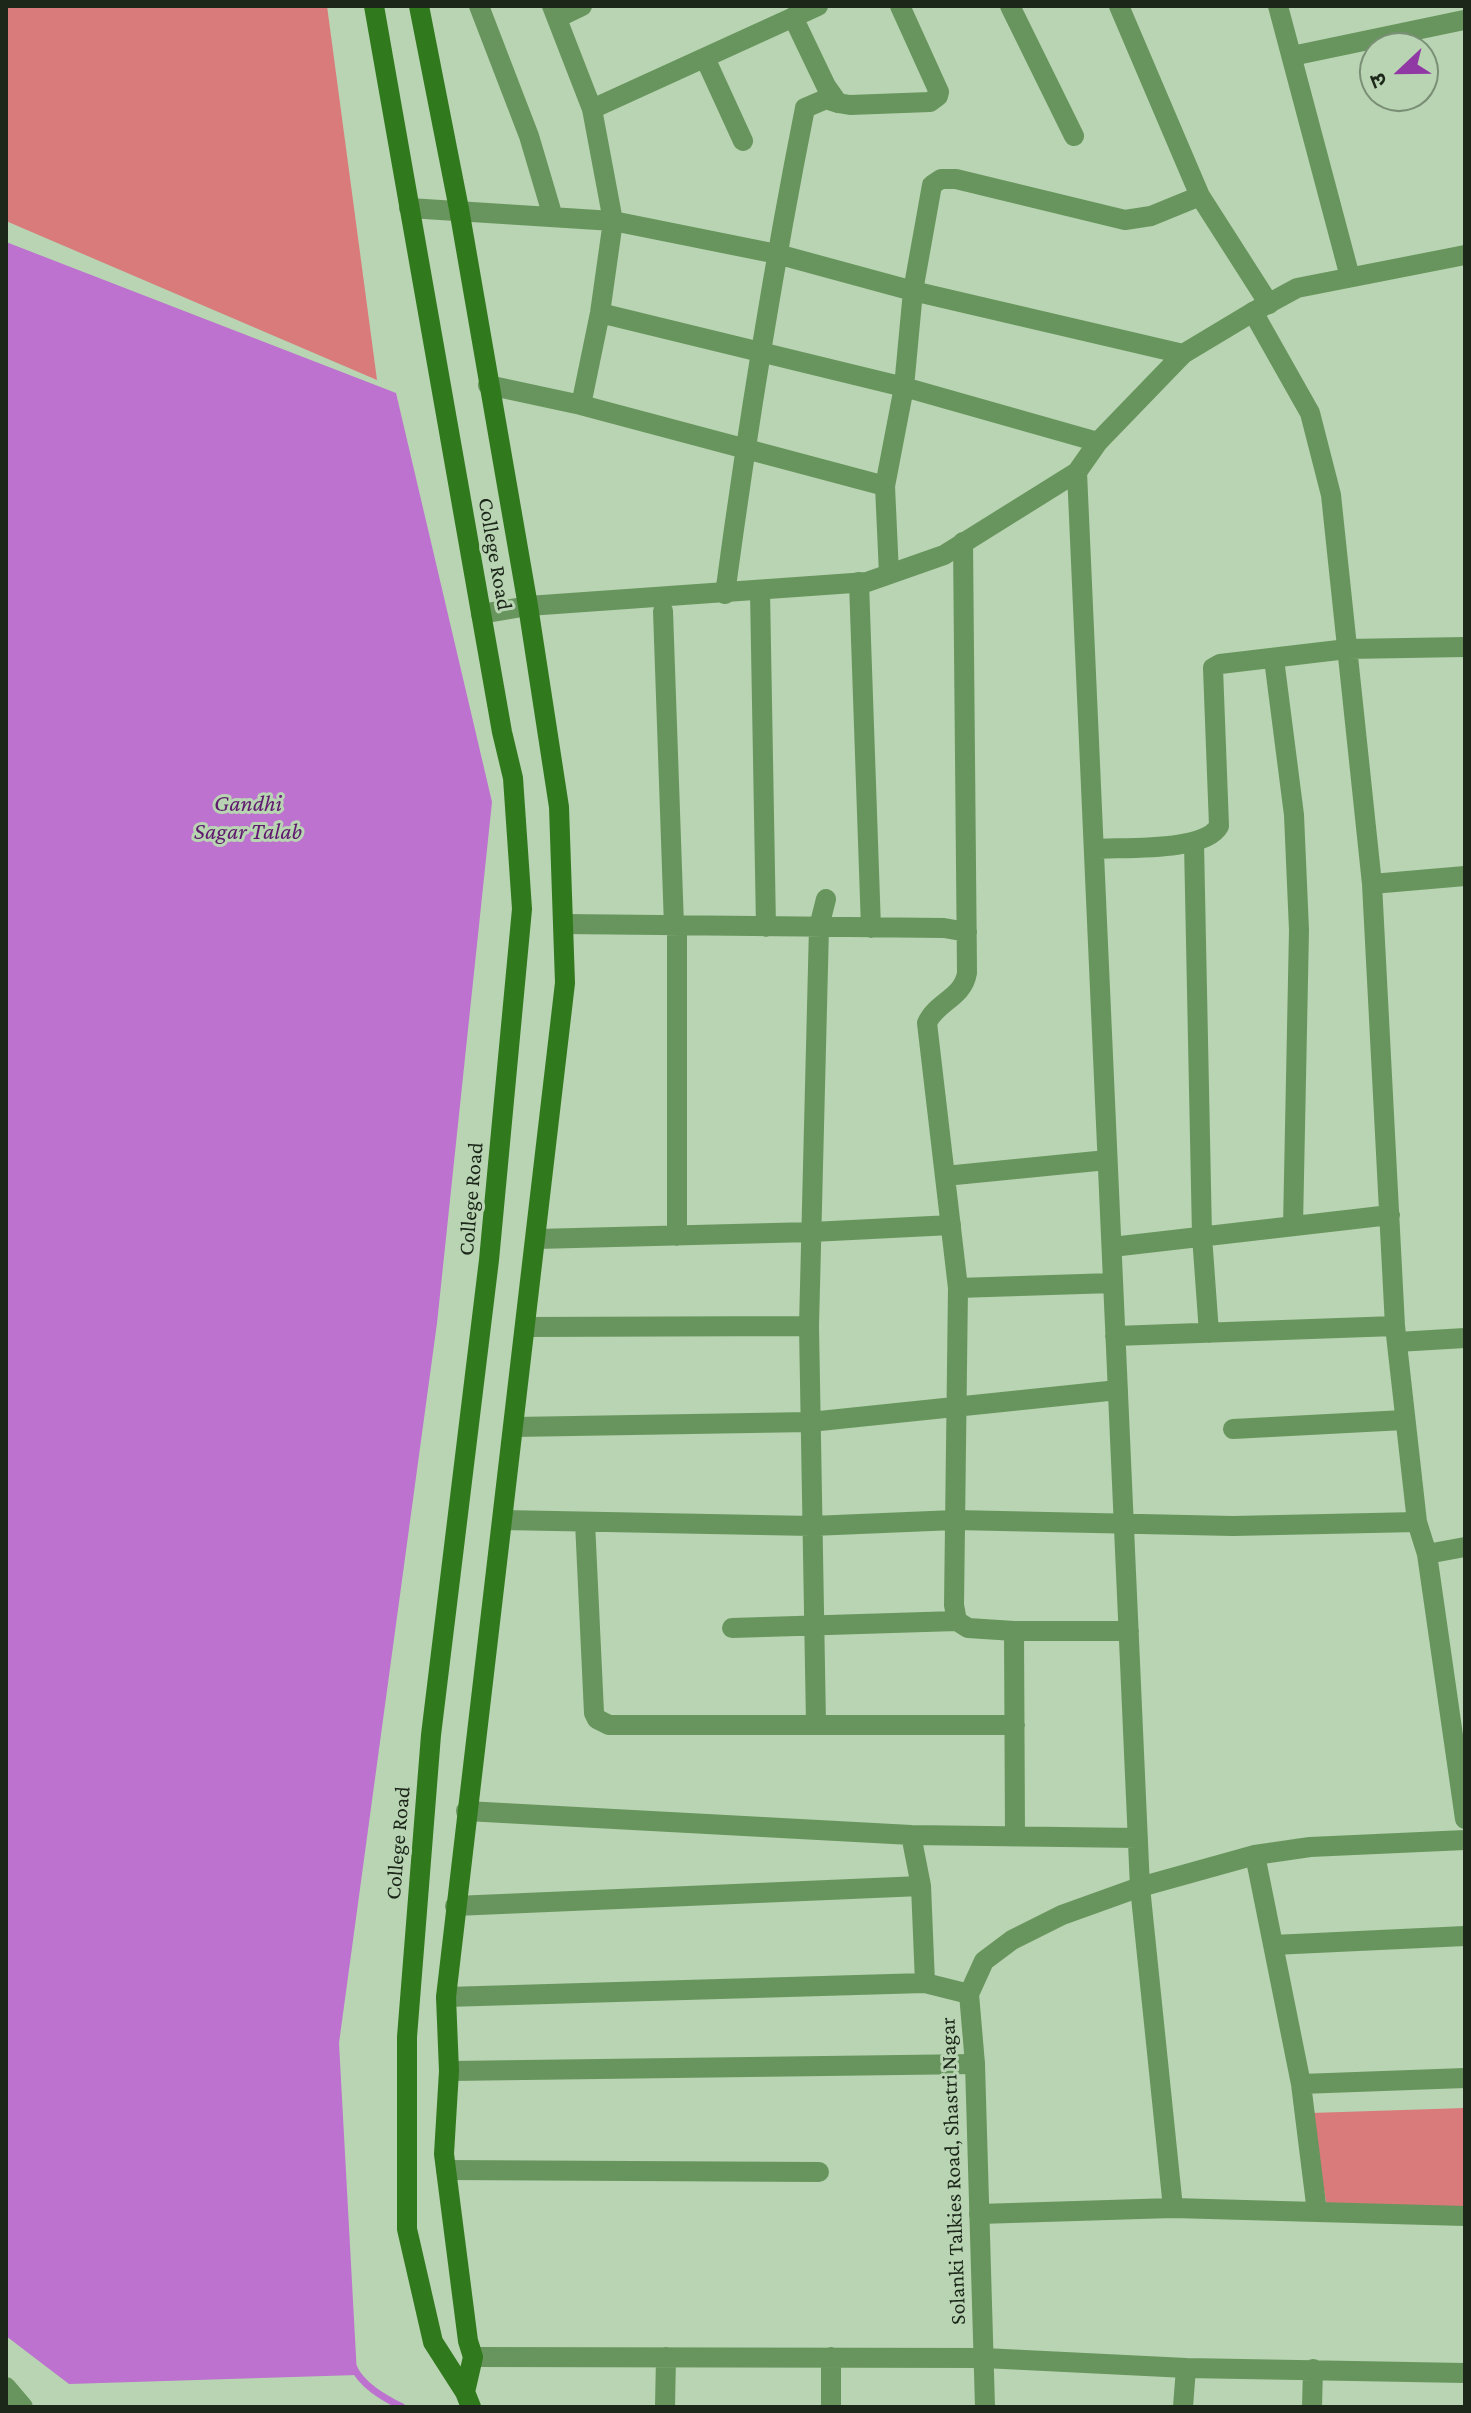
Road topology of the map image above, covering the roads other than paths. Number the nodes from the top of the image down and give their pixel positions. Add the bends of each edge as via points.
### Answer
1 (374, 6) edge
2 (419, 6) edge
3 (479, 6) edge
4 (582, 6) edge
5 (818, 6) edge
6 (900, 6) edge
7 (1010, 6) edge
8 (1119, 6) edge
9 (1278, 6) edge
10 (554, 12) edge
11 (793, 17) junction
12 (1463, 17) edge
13 (1292, 56) junction
14 (705, 58) junction
15 (838, 103) junction
16 (592, 109) junction
17 (1074, 136) dead end
18 (743, 141) dead end
19 (1200, 196) junction
20 (409, 208) junction
21 (459, 209) junction
22 (553, 217) junction
23 (613, 221) junction
24 (777, 254) junction
25 (1465, 255) edge
26 (1350, 277) junction
27 (913, 291) junction
28 (1261, 308) junction
29 (600, 313) junction
30 (760, 352) junction
31 (1183, 354) junction
32 (488, 385) junction
33 (904, 387) junction
34 (581, 405) junction
35 (1098, 442) junction
36 (745, 448) junction
37 (1077, 472) junction
38 (885, 486) junction
39 (963, 542) junction
40 (889, 574) junction
41 (859, 582) junction
42 (760, 591) junction
43 (725, 594) junction
44 (528, 606) junction
45 (663, 611) dead end
46 (481, 614) junction
47 (1465, 647) edge
48 (1347, 649) junction
49 (1274, 659) junction
50 (1194, 843) junction
51 (1094, 849) junction
52 (1465, 876) edge
53 (1372, 884) junction
54 (826, 899) dead end
55 (564, 924) junction
56 (677, 926) junction
57 (766, 927) junction
58 (819, 927) junction
59 (871, 928) junction
60 (967, 932) junction
61 (1107, 1160) junction
62 (945, 1176) junction
63 (1390, 1215) junction
64 (951, 1225) junction
65 (1293, 1226) junction
66 (812, 1232) junction
67 (677, 1236) junction
68 (1202, 1236) junction
69 (536, 1239) junction
70 (1112, 1247) junction
71 (1113, 1283) junction
72 (958, 1288) junction
73 (809, 1326) junction
74 (525, 1327) junction
75 (1209, 1333) junction
76 (1396, 1334) junction
77 (1115, 1336) junction
78 (1465, 1338) edge
79 (1118, 1390) junction
80 (956, 1407) junction
81 (1404, 1420) junction
82 (810, 1422) junction
83 (514, 1427) junction
84 (1233, 1429) dead end
85 (503, 1520) junction
86 (955, 1520) junction
87 (585, 1522) junction
88 (1124, 1522) junction
89 (1417, 1522) junction
90 (812, 1526) junction
91 (1465, 1547) edge
92 (1427, 1554) junction
93 (957, 1621) junction
94 (814, 1627) junction
95 (732, 1628) dead end
96 (1014, 1631) junction
97 (1129, 1631) junction
98 (816, 1724) junction
99 (1015, 1725) junction
100 (466, 1811) junction
101 (1465, 1819) edge
102 (911, 1835) junction
103 (1015, 1836) junction
104 (1138, 1838) junction
105 (1465, 1840) edge
106 (1255, 1855) junction
107 (921, 1886) junction
108 (1140, 1887) junction
109 (455, 1906) junction
110 (1465, 1936) edge
111 (1273, 1945) junction
112 (925, 1983) junction
113 (969, 1994) junction
114 (446, 1997) junction
115 (975, 2064) junction
116 (449, 2071) junction
117 (1465, 2078) edge
118 (1301, 2084) junction
119 (446, 2170) junction
120 (819, 2172) dead end
121 (1173, 2208) junction
122 (1317, 2212) junction
123 (979, 2214) junction
124 (1465, 2216) edge
125 (473, 2357) junction
126 (666, 2357) junction
127 (831, 2357) junction
128 (984, 2358) junction
129 (1186, 2368) junction
130 (1313, 2369) junction
131 (1465, 2373) edge
132 (6, 2387) edge
133 (468, 2400) edge
134 (23, 2407) edge
135 (665, 2407) edge
136 (831, 2407) edge
137 (985, 2407) edge
138 (1183, 2407) edge
139 (1312, 2407) edge

1 - 20 main road, College Road
2 - 21 main road, College Road
3 - 22 street via 529,136
4 - 10 street
5 - 11 street
6 - 15 street via 938,96 930,102
7 - 17 street
8 - 19 street
9 - 13 street
10 - 16 street
11 - 14 street
11 - 15 street
12 - 13 street
13 - 26 street
14 - 16 street
14 - 18 street
15 - 24 street via 826,99 805,108
16 - 23 street
19 - 27 street via 1151,216 1125,220 941,179 932,185
19 - 28 street
20 - 21 street
20 - 46 main road, College Road
21 - 22 street
21 - 32 main road, College Road
22 - 23 street
23 - 24 street
23 - 29 street
24 - 27 street
24 - 30 street
25 - 26 street
26 - 28 street via 1297,288
27 - 31 street
27 - 33 street
28 - 31 street
28 - 48 street via 1320,445 1331,495
29 - 30 street
29 - 34 street
30 - 33 street
30 - 36 street
31 - 35 street
32 - 34 street
32 - 44 main road, College Road
33 - 35 street
33 - 38 street
34 - 36 street
35 - 37 street
36 - 38 street
36 - 43 street
37 - 39 street
37 - 51 street
38 - 40 street
39 - 40 street via 944,555
39 - 60 street
40 - 41 street
41 - 42 street
41 - 59 street
42 - 43 street
42 - 57 street
43 - 44 street
44 - 46 street
44 - 55 main road, College Road via 559,807
45 - 56 street
46 - 133 main road, College Road via 513,778 522,909 489,1260 431,1735 407,2037 407,2229 433,2342
47 - 48 street
48 - 49 street
48 - 53 street
49 - 50 street via 1213,668 1219,826
49 - 65 street via 1294,815 1299,930
50 - 51 street
50 - 68 street
51 - 61 street
52 - 53 street
53 - 63 street
54 - 58 street
55 - 56 street
55 - 69 main road, College Road via 565,983
56 - 57 street
56 - 67 street
57 - 58 street
58 - 59 street
58 - 66 street
59 - 60 street
60 - 62 street via 966,980 927,1023
61 - 62 street
61 - 70 street
62 - 64 street
63 - 65 street
63 - 76 street
64 - 66 street
64 - 72 street
65 - 68 street
66 - 67 street
66 - 73 street
67 - 69 street
68 - 70 street
68 - 75 street
69 - 74 main road, College Road
70 - 71 street
71 - 72 street
71 - 77 street
72 - 80 street
73 - 74 street
73 - 82 street
74 - 83 main road, College Road
75 - 76 street
75 - 77 street
76 - 78 street
76 - 81 street
77 - 79 street
79 - 80 street
79 - 88 street
80 - 82 street
80 - 86 street
81 - 84 street
81 - 89 street
82 - 83 street
82 - 90 street
83 - 85 main road, College Road
85 - 87 street
85 - 100 main road, College Road
86 - 88 street
86 - 90 street
86 - 93 street
87 - 90 street
87 - 98 street via 597,1719 609,1725
88 - 89 street
88 - 97 street
89 - 92 street
90 - 94 street
91 - 92 street
92 - 101 street
93 - 94 street
93 - 96 street via 968,1628
94 - 95 street
94 - 98 street
96 - 97 street
96 - 99 street
97 - 104 street
98 - 99 street
99 - 103 street
100 - 102 street
100 - 109 main road, College Road
102 - 103 street
102 - 107 street
103 - 104 street
104 - 108 street
105 - 106 street, Solanki Talkies Road, Shastri Nagar via 1310,1847
106 - 108 street, Solanki Talkies Road, Shastri Nagar
106 - 111 street
107 - 109 street
107 - 112 street
108 - 113 street, Solanki Talkies Road, Shastri Nagar via 1012,1940 984,1961
108 - 121 street
109 - 114 main road, College Road
110 - 111 street
111 - 118 street
112 - 113 street
112 - 114 street
113 - 115 street, Solanki Talkies Road, Shastri Nagar
114 - 116 main road, College Road
115 - 116 street
115 - 123 street, Solanki Talkies Road, Shastri Nagar
116 - 119 main road, College Road
117 - 118 street
118 - 122 street
119 - 120 street
119 - 125 main road, College Road
121 - 122 street
121 - 123 street
122 - 124 street
123 - 128 street, Solanki Talkies Road, Shastri Nagar
125 - 126 street
125 - 133 main road, College Road
126 - 127 street
126 - 135 street
127 - 128 street
127 - 136 street
128 - 129 street
128 - 137 street, Solanki Talkies Road, Shastri Nagar
129 - 130 street
129 - 138 street
130 - 131 street
130 - 139 street
132 - 134 street

